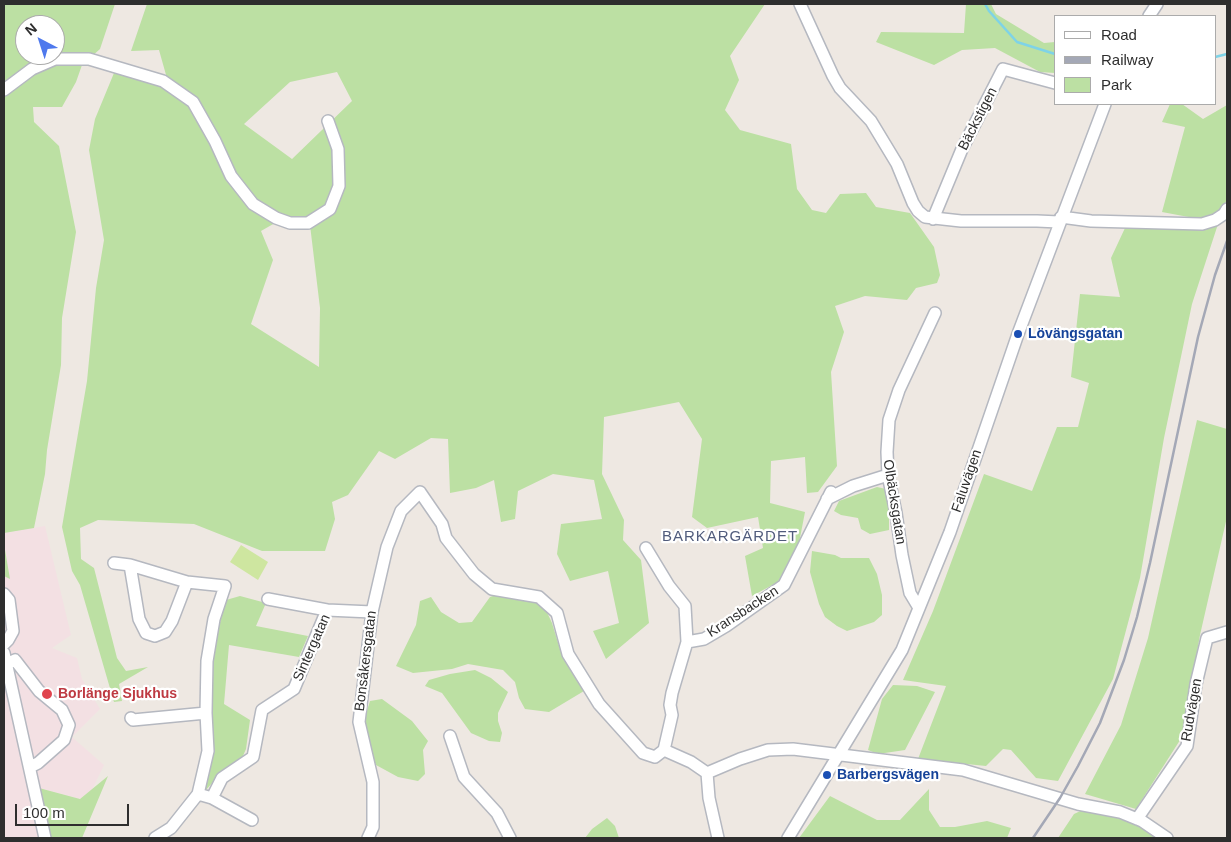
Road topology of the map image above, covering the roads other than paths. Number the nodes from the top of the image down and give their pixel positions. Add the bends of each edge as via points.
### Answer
1 (800, 4) edge
2 (1157, 4) edge
3 (1150, 15) edge
4 (1054, 83) edge
5 (4, 90) edge
6 (1105, 105) edge
7 (328, 121) dead end
8 (1227, 209) edge
9 (934, 218) junction
10 (1060, 220) junction
11 (935, 313) dead end
12 (888, 475) junction
13 (646, 548) dead end
14 (114, 563) dead end
15 (130, 565) junction
16 (187, 582) junction
17 (4, 594) edge
18 (268, 599) dead end
19 (919, 608) junction
20 (327, 610) junction
21 (372, 612) junction
22 (1227, 632) edge
23 (687, 642) junction
24 (4, 644) edge
25 (5, 659) edge
26 (206, 713) junction
27 (131, 718) dead end
28 (450, 736) dead end
29 (664, 750) junction
30 (839, 755) junction
31 (30, 767) junction
32 (707, 773) junction
33 (198, 794) junction
34 (212, 798) junction
35 (1137, 819) junction
36 (252, 820) dead end
37 (45, 838) edge
38 (155, 838) edge
39 (368, 838) edge
40 (510, 838) edge
41 (718, 838) edge
42 (788, 838) edge
43 (1167, 838) edge

1 - 9 street via 840,88 871,121 897,164 918,211 925,217
2 - 3 street
4 - 9 street, Bäckstigen via 1003,69 962,149
5 - 7 street via 32,69 55,59 89,59 162,81 193,102 231,176 253,204 276,218 290,222 308,223 330,209 339,186 338,149
6 - 10 street, Faluvägen
8 - 10 street via 1215,220 1202,224
9 - 10 street via 961,221
10 - 19 street, Faluvägen via 950,532
11 - 12 street, Olbäcksgatan via 899,390 889,420
12 - 19 street, Olbäcksgatan via 910,593
12 - 23 street, Kransbacken via 829,495 784,585 726,626 704,638
13 - 23 street via 685,606
14 - 15 street
15 - 16 street
15 - 16 street via 139,619 146,633 155,636 165,632 172,621
16 - 26 street via 225,586 214,619 207,661
17 - 24 street via 9,600 13,631
18 - 20 street
19 - 30 street, Faluvägen via 902,650
20 - 21 street, Sintergatan
20 - 34 street, Sintergatan via 294,689 262,710 253,757 222,778
21 - 29 street, Bonsåkersgatan via 387,547 397,520 401,511 420,492 442,524 446,538 474,574 492,589 539,596 557,613 568,654 599,704 637,747 655,757
21 - 39 street, Bonsåkersgatan via 359,722 373,782 373,827
22 - 35 street, Rudvägen via 1207,638 1187,746
23 - 29 street via 672,693 672,715
25 - 31 street
25 - 31 street via 15,660 39,691 62,710 69,724 64,740
26 - 27 street
26 - 33 street via 208,750
28 - 40 street via 464,776 497,813
29 - 32 street
30 - 32 street via 793,749 768,750
30 - 35 street via 963,770
30 - 42 street, Faluvägen
31 - 37 street
32 - 41 street
33 - 34 street
33 - 38 street via 171,828
34 - 36 street
35 - 43 street

